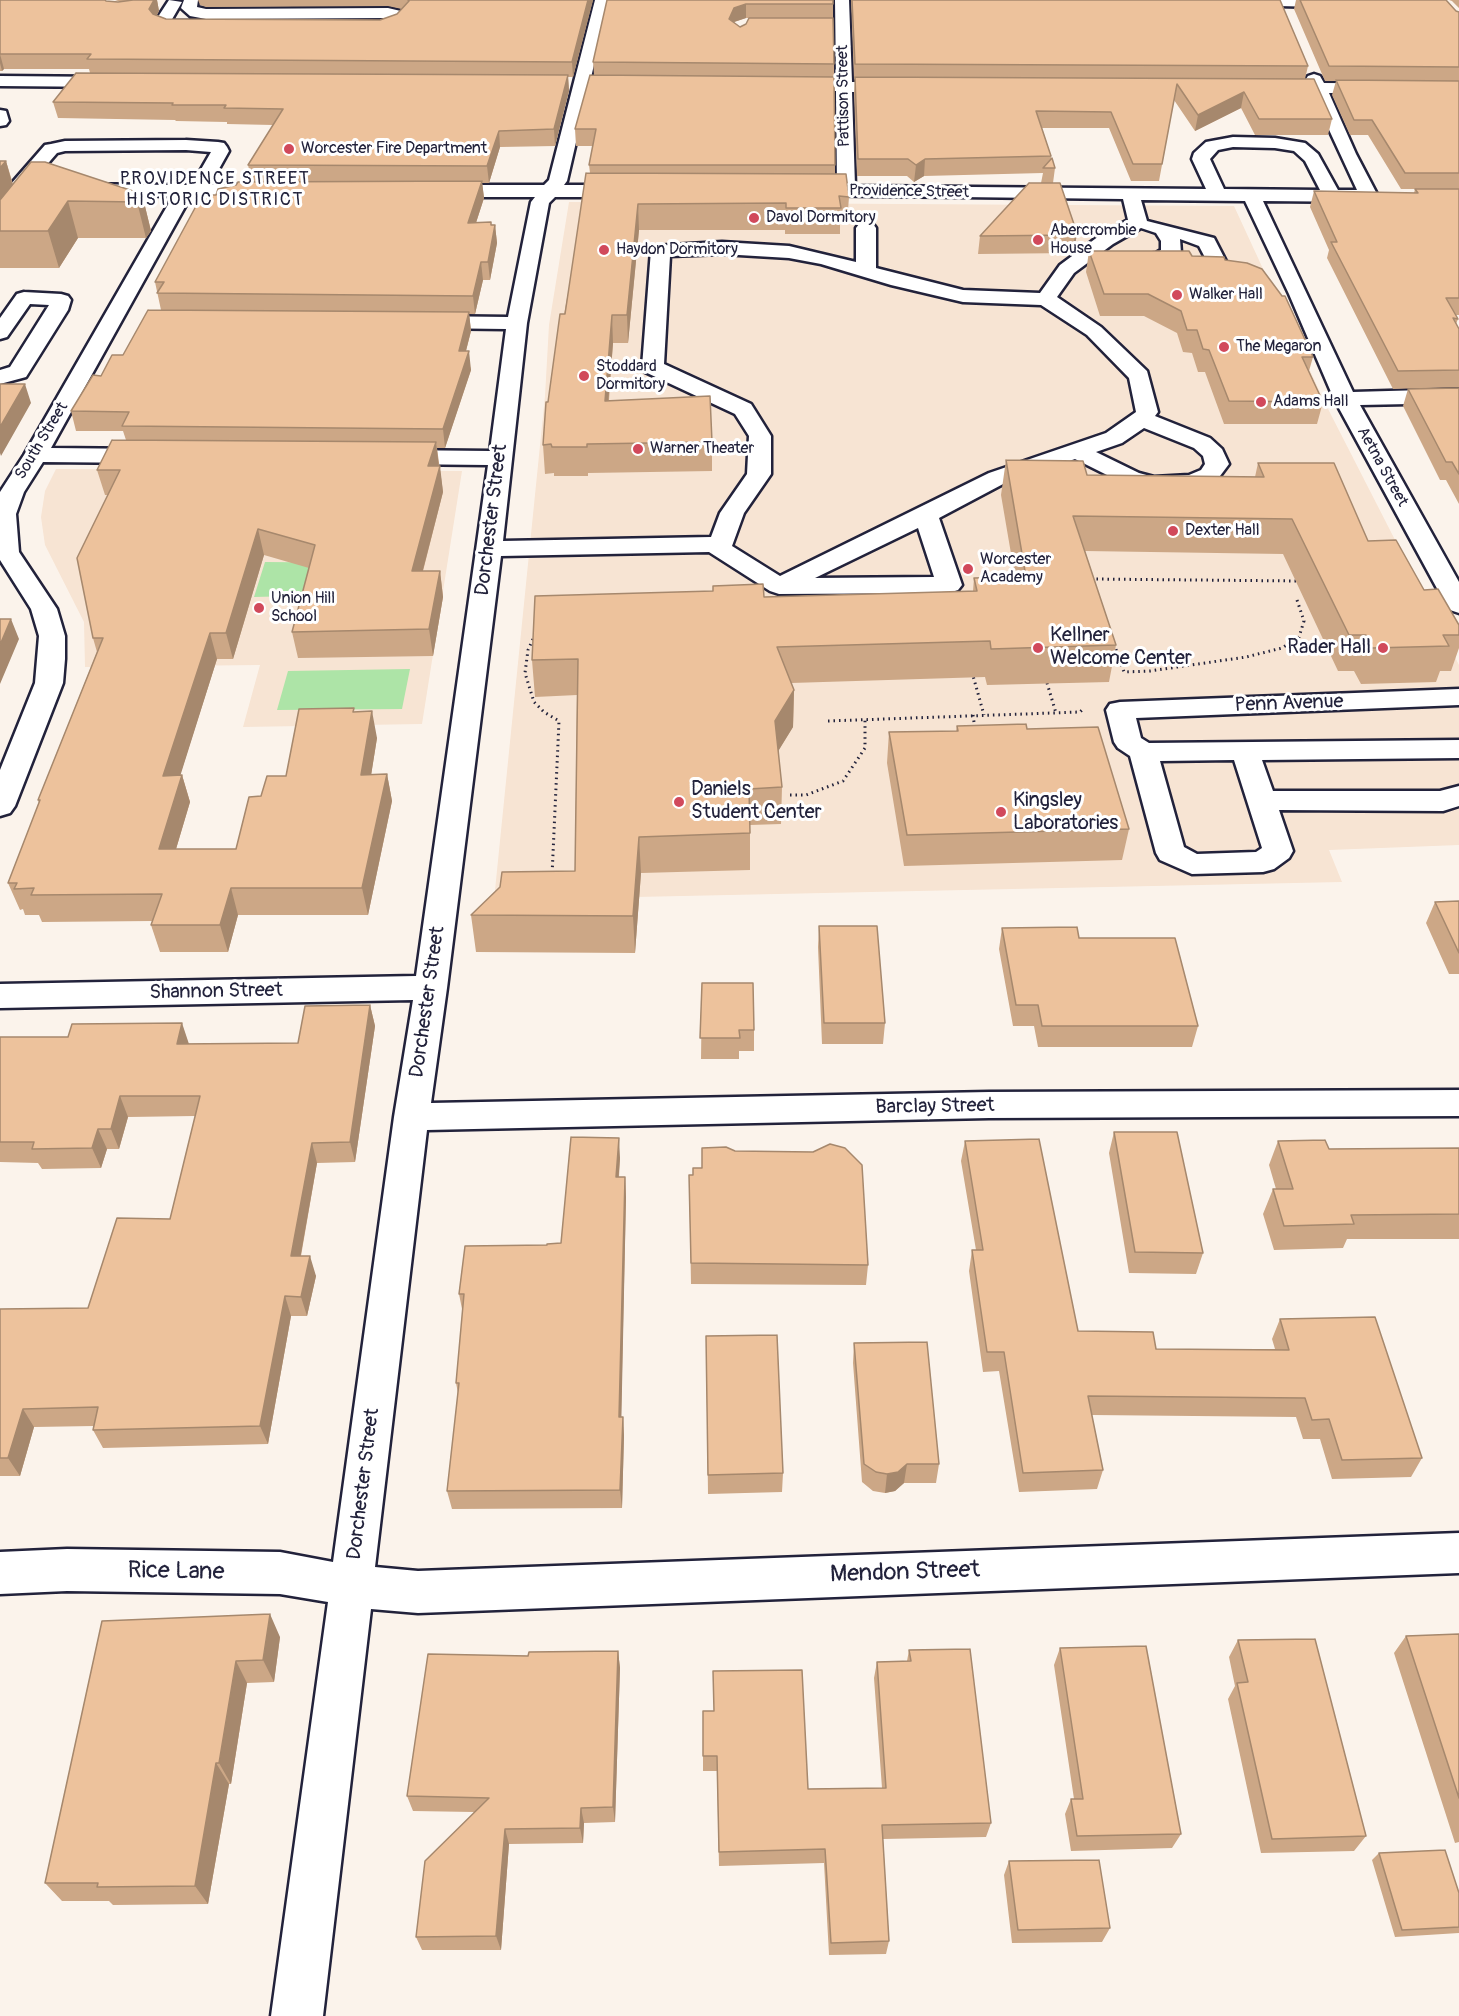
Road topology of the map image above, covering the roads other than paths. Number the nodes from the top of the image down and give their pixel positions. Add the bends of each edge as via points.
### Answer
1 (602, 0) edge
2 (842, 0) edge
3 (1389, 0) edge
4 (184, 1) edge
5 (1219, 1) edge
6 (1280, 1) edge
7 (157, 5) dead end
8 (1288, 22) edge
9 (825, 25) edge
10 (844, 25) junction
11 (1305, 60) edge
12 (0, 81) edge
13 (127, 82) edge
14 (575, 84) junction
15 (604, 84) edge
16 (778, 86) edge
17 (843, 86) junction
18 (916, 87) edge
19 (1255, 88) edge
20 (1318, 88) junction
21 (1459, 89) edge
22 (0, 115) edge
23 (0, 121) edge
24 (192, 191) junction
25 (277, 191) edge
26 (424, 191) edge
27 (549, 191) junction
28 (643, 191) edge
29 (787, 191) edge
30 (846, 191) junction
31 (17, 194) edge
32 (1131, 195) junction
33 (1218, 195) junction
34 (1252, 196) junction
35 (1332, 196) junction
36 (1369, 196) junction
37 (1392, 196) edge
38 (1136, 223) junction
39 (866, 228) dead end
40 (1162, 230) junction
41 (1087, 254) junction
42 (1220, 269) edge
43 (866, 272) junction
44 (0, 298) edge
45 (24, 298) junction
46 (1046, 299) junction
47 (409, 322) edge
48 (517, 323) junction
49 (0, 333) edge
50 (0, 377) edge
51 (1459, 396) edge
52 (1345, 399) junction
53 (1142, 419) junction
54 (1074, 450) junction
55 (36, 455) junction
56 (176, 456) edge
57 (376, 457) edge
58 (500, 458) junction
59 (926, 515) junction
60 (720, 544) junction
61 (487, 549) junction
62 (779, 586) junction
63 (1459, 605) edge
64 (1459, 697) edge
65 (1245, 751) junction
66 (1458, 751) edge
67 (1143, 752) junction
68 (1459, 795) edge
69 (1261, 800) junction
70 (0, 806) edge
71 (431, 988) junction
72 (0, 996) edge
73 (1459, 1103) edge
74 (411, 1117) junction
75 (1459, 1553) edge
76 (0, 1573) edge
77 (351, 1586) junction
78 (297, 2016) edge

1 - 14 street, Dorchester Street
2 - 10 street, Pattison Street
3 - 6 street via 1364,4
4 - 4 street via 162,23 382,27 392,24 400,15 206,14 195,13
4 - 7 street
5 - 6 street
6 - 8 street
9 - 10 street
10 - 17 street, Pattison Street
11 - 20 street
12 - 13 street
14 - 15 street
14 - 27 street, Dorchester Street via 558,181
16 - 17 street
17 - 18 street
17 - 30 street, Pattison Street
19 - 20 street
20 - 21 street
20 - 36 street
22 - 23 street
24 - 25 street
24 - 31 street
24 - 31 street, South Street via 220,151 218,147 51,149
24 - 55 street, South Street via 124,320
26 - 27 street
27 - 28 street
27 - 48 street, Dorchester Street via 540,202
29 - 30 street, Providence Street
30 - 32 street, Providence Street
32 - 33 street, Providence Street
32 - 38 street
33 - 34 street, Providence Street
33 - 35 street via 1201,159 1212,146 1233,142 1299,147 1312,158
34 - 35 street, Providence Street
34 - 52 street, Aetna Street
35 - 36 street, Providence Street
36 - 37 street, Providence Street
38 - 40 street
38 - 41 street
39 - 43 street
40 - 41 street via 1171,240 1172,253 1160,259 1119,261
40 - 42 street via 1207,242
41 - 46 street via 1067,269
43 - 46 street via 963,296
43 - 60 street via 770,250 661,250 653,367 743,409 760,436 759,474 732,513
44 - 45 street
45 - 49 street
45 - 50 street via 54,298 61,300 61,304 18,372
46 - 53 street via 1094,332 1139,376 1147,412
47 - 48 street
48 - 58 street, Dorchester Street
51 - 52 street
52 - 63 street, Aetna Street
53 - 54 street via 1114,438
53 - 54 street via 1202,443 1214,454 1217,464 1209,475 1193,482 1153,484 1131,478
54 - 59 street via 997,478
55 - 56 street
55 - 70 street, South Street via 12,492 4,514 5,537 7,552 44,609 52,636 52,659 49,683
57 - 58 street
58 - 61 street, Dorchester Street
59 - 62 street
59 - 62 street via 949,585
60 - 61 street
60 - 62 street via 720,549
61 - 71 street, Dorchester Street
64 - 67 street, Penn Avenue via 1120,710 1128,742
65 - 66 street
65 - 67 street
65 - 69 street
67 - 69 street via 1171,853 1192,864 1263,862 1278,851
68 - 69 street via 1443,801
71 - 72 street, Shannon Street
71 - 74 street, Dorchester Street
73 - 74 street, Barclay Street via 989,1105
74 - 77 street, Dorchester Street
75 - 77 street, Mendon Street via 418,1592
76 - 77 street, Rice Lane via 280,1573
77 - 78 street, Dorchester Street

